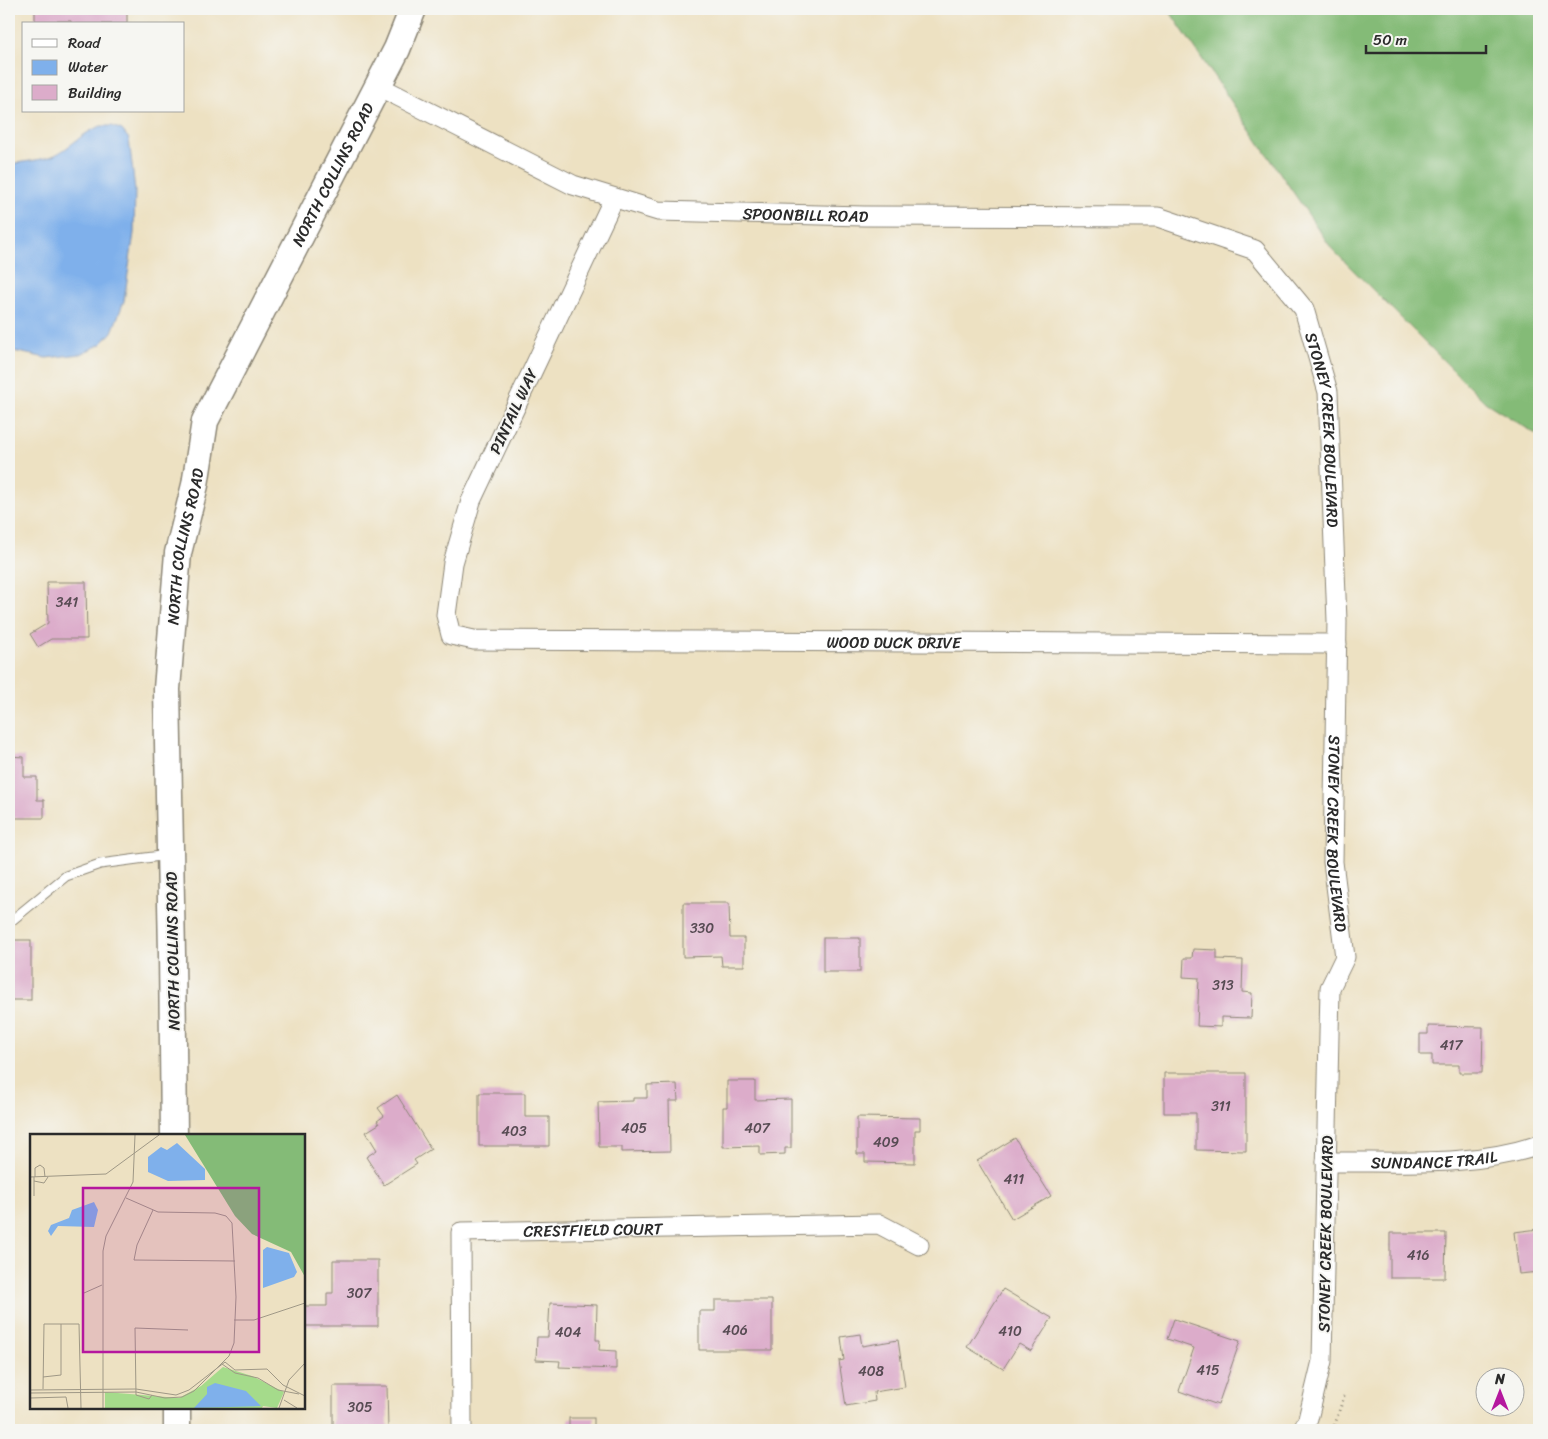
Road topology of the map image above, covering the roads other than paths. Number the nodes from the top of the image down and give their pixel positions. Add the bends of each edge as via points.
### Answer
1 (413, 9) edge
2 (378, 86) junction
3 (614, 198) junction
4 (1255, 250) joint
5 (451, 635) joint
6 (1337, 644) junction
7 (170, 854) junction
8 (11, 921) dead end
9 (174, 1134) edge
10 (1539, 1145) edge
11 (1326, 1162) junction
12 (919, 1245) dead end
13 (177, 1409) edge
14 (177, 1430) edge
15 (462, 1430) edge
16 (1303, 1430) edge

1 - 2 street, NORTH COLLINS ROAD
2 - 3 street, SPOONBILL ROAD via 573,185
2 - 7 street, NORTH COLLINS ROAD via 205,421 195,485 178,553 168,680
3 - 4 street, SPOONBILL ROAD via 658,211 1158,217
3 - 5 street, PINTAIL WAY via 471,501 453,564 446,615
4 - 6 street, STONEY CREEK BOULEVARD via 1304,309 1328,392
5 - 6 street, WOOD DUCK DRIVE via 474,640
6 - 11 street, STONEY CREEK BOULEVARD via 1333,862 1345,957 1330,988
7 - 8 lane via 100,864 66,876
7 - 9 street, NORTH COLLINS ROAD
10 - 11 street, SUNDANCE TRAIL via 1496,1157 1462,1161
11 - 16 street, STONEY CREEK BOULEVARD via 1322,1361
12 - 15 street, CRESTFIELD COURT via 879,1224 461,1232
13 - 14 street

